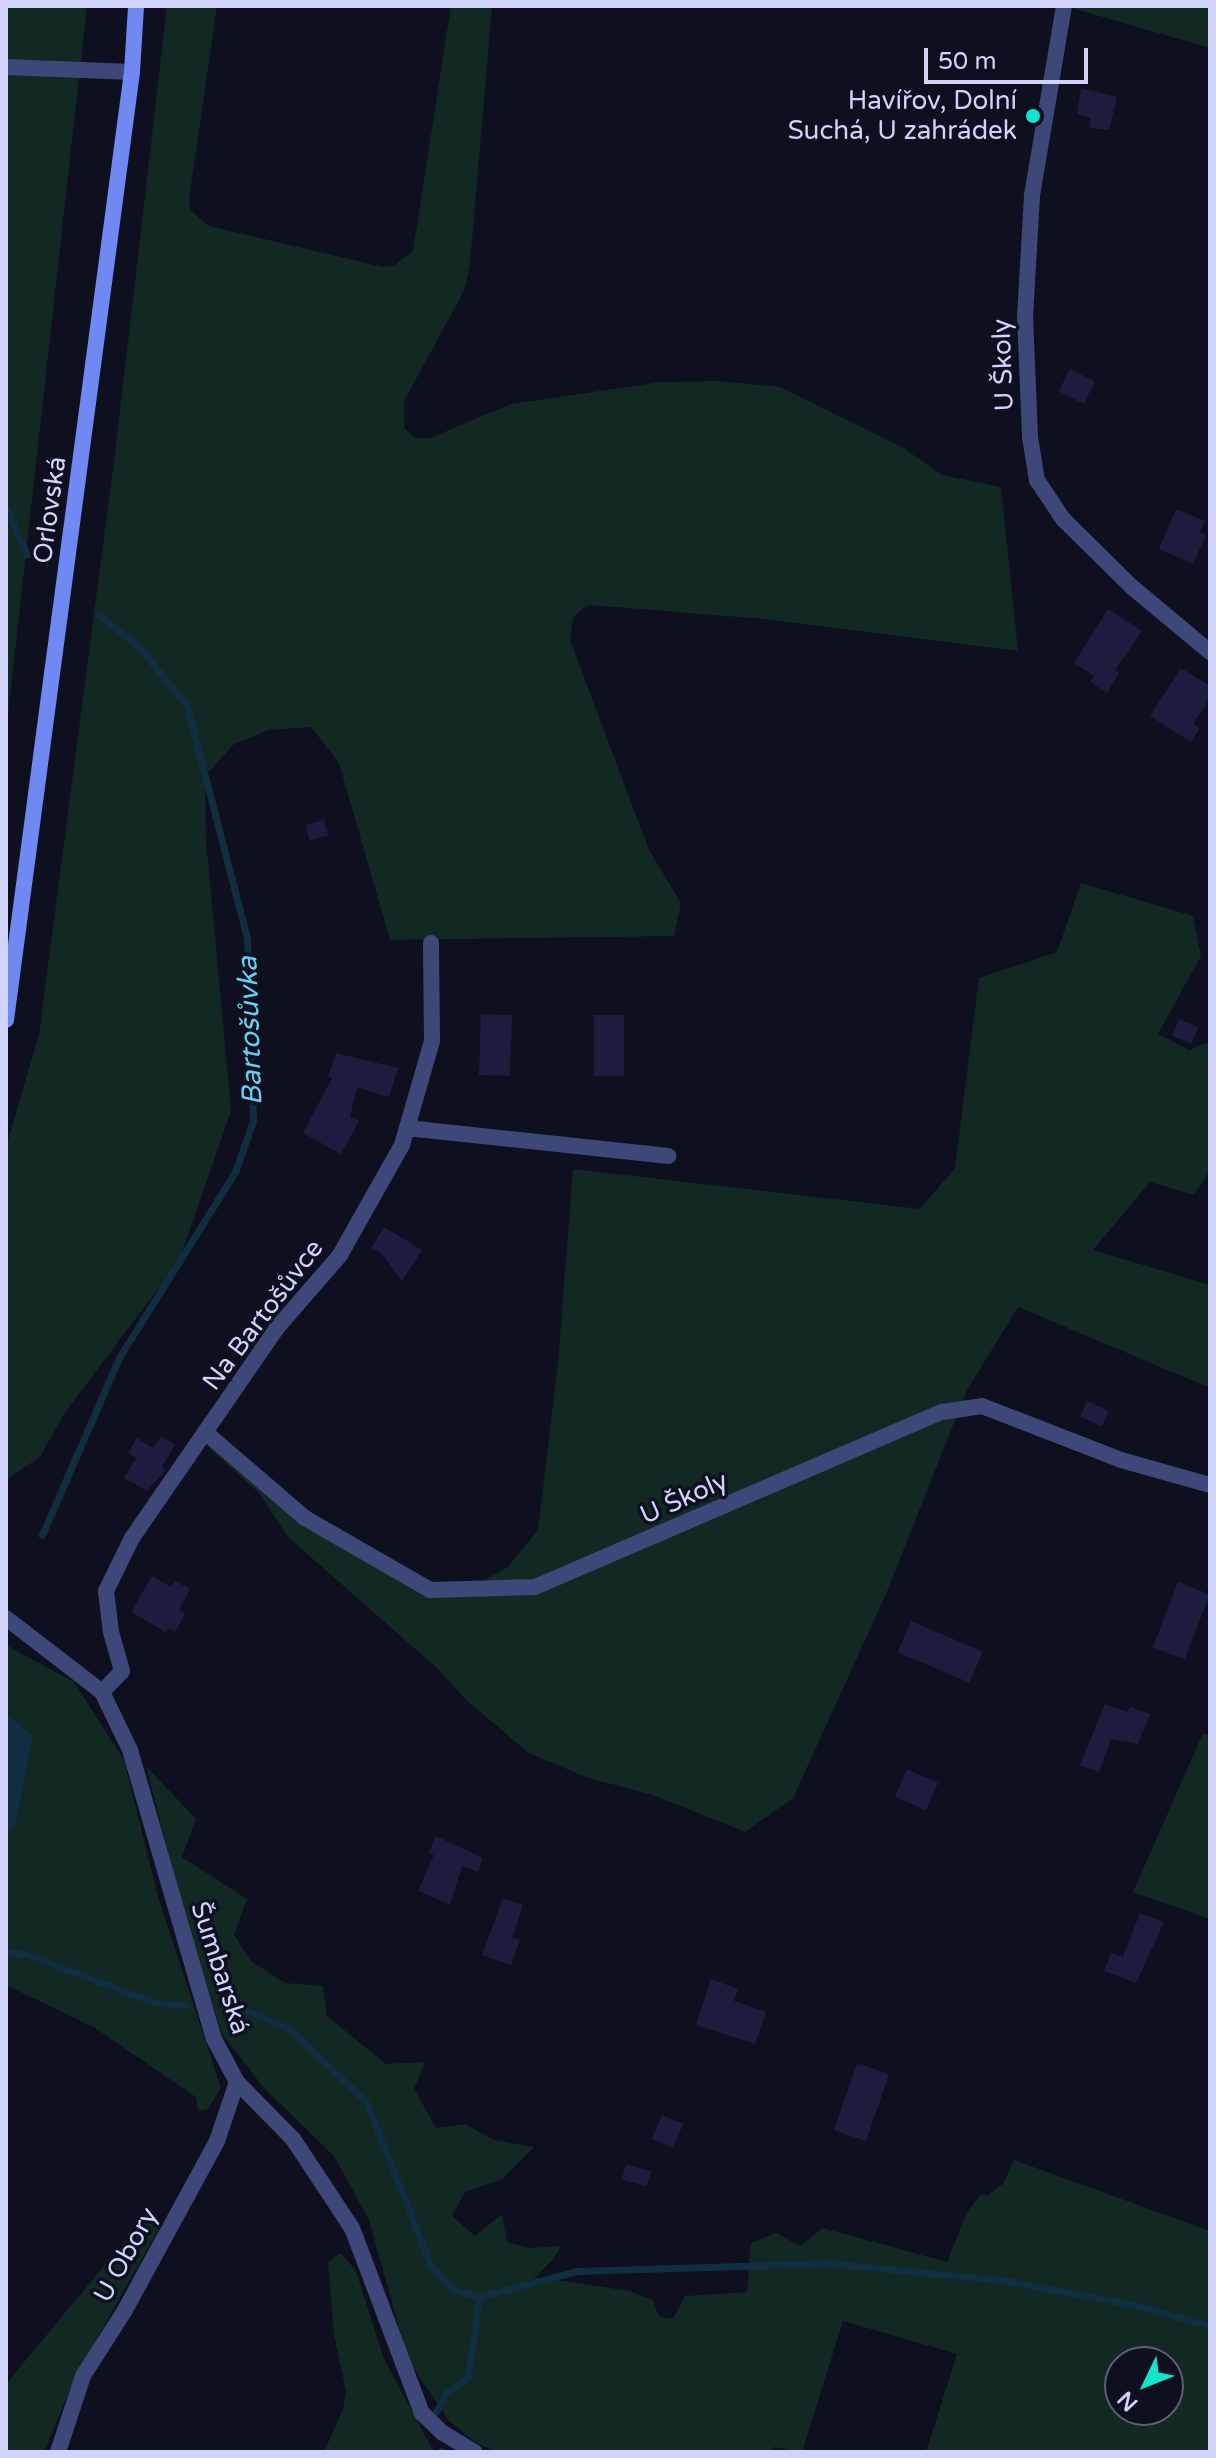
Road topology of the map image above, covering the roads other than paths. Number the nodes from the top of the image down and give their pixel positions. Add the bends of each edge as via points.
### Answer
1 (136, 6) edge
2 (1064, 6) edge
3 (6, 67) edge
4 (132, 72) junction
5 (1210, 652) edge
6 (431, 943) dead end
7 (6, 1020) edge
8 (407, 1128) junction
9 (669, 1156) dead end
10 (205, 1432) junction
11 (1210, 1485) edge
12 (6, 1618) edge
13 (102, 1692) junction
14 (237, 2082) junction
15 (58, 2452) edge
16 (475, 2452) edge

1 - 4 street, Orlovská
2 - 5 street, U Školy via 1029,241 1025,316 1037,480 1063,519 1132,587
3 - 4 street
4 - 7 street, Orlovská
6 - 8 street, Na Bartošůvce via 432,1041
8 - 9 street
8 - 10 street, Na Bartošůvce via 340,1255 276,1329
10 - 11 street, U Školy via 305,1518 430,1590 535,1587 942,1412 982,1406 1121,1460
10 - 13 street, Na Bartošůvce via 132,1538 106,1591 122,1671
12 - 13 street, Šumbarská
13 - 14 street, Šumbarská via 130,1750 214,2039
14 - 15 street, U Obory via 217,2141 83,2376
14 - 16 street, Šumbarská via 293,2139 352,2228 422,2413

